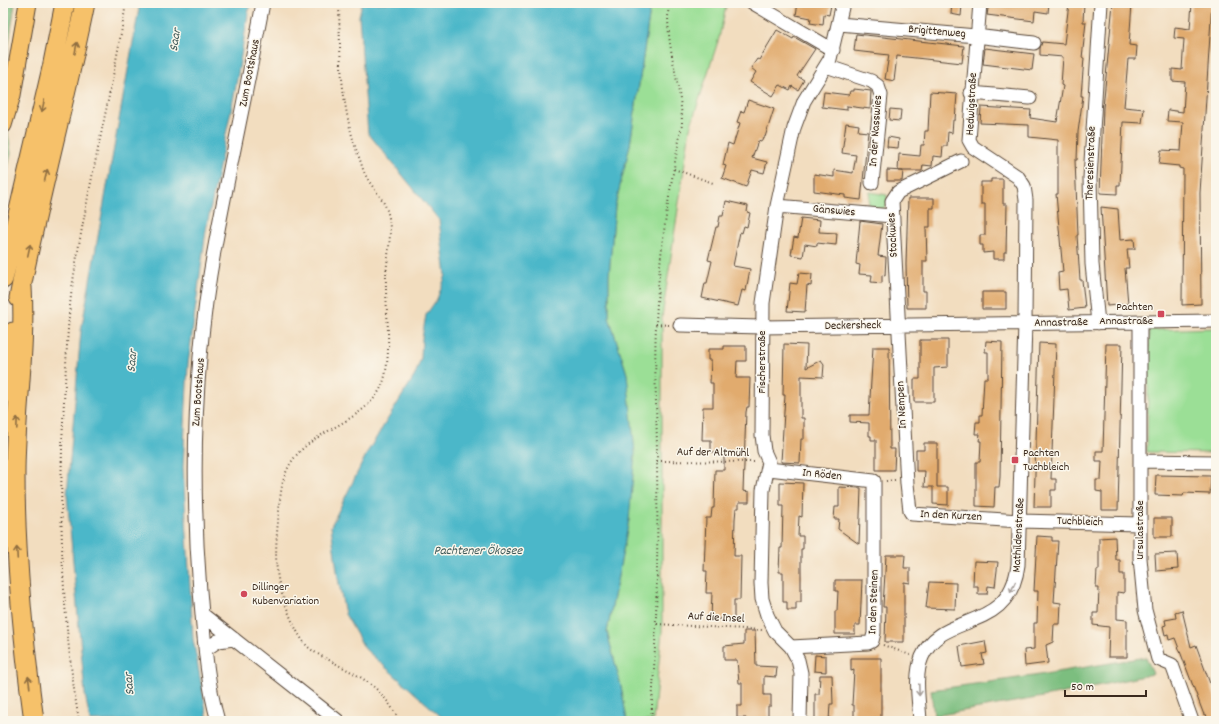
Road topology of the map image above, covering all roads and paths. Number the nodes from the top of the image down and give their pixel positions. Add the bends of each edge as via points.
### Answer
1 (28, 3) edge
2 (65, 3) edge
3 (84, 3) edge
4 (126, 3) edge
5 (263, 3) edge
6 (339, 3) edge
7 (669, 3) edge
8 (753, 3) edge
9 (843, 3) edge
10 (980, 3) edge
11 (1101, 3) edge
12 (839, 24) junction
13 (976, 36) junction
14 (1034, 43) dead end
15 (833, 50) junction
16 (826, 66) junction
17 (971, 93) junction
18 (1030, 98) dead end
19 (3, 125) edge
20 (961, 161) dead end
21 (674, 169) junction
22 (713, 183) dead end
23 (872, 183) dead end
24 (777, 206) junction
25 (892, 216) junction
26 (3, 279) edge
27 (22, 286) junction
28 (1216, 321) edge
29 (1025, 323) junction
30 (1098, 323) junction
31 (1140, 323) junction
32 (656, 324) junction
33 (677, 325) joint
34 (898, 325) junction
35 (762, 327) junction
36 (3, 394) edge
37 (657, 461) junction
38 (1140, 461) junction
39 (1216, 462) edge
40 (769, 466) junction
41 (874, 481) junction
42 (907, 482) junction
43 (1020, 521) junction
44 (1139, 524) junction
45 (202, 614) junction
46 (656, 624) junction
47 (775, 631) junction
48 (234, 639) junction
49 (872, 641) junction
50 (791, 648) junction
51 (206, 649) junction
52 (921, 659) junction
53 (34, 721) edge
54 (79, 721) edge
55 (218, 721) edge
56 (338, 721) edge
57 (400, 721) edge
58 (651, 721) edge
59 (800, 721) edge
60 (920, 721) edge
61 (1192, 721) edge

1 - 19 main road via 12,95
2 -> 26 highway
27 -> 3 highway via 71,72
4 - 54 path via 73,276 66,360 60,454 62,540 66,628
5 - 45 street, Zum Bootshaus via 214,247 202,345 197,397 195,513
6 - 57 path via 340,69 350,131 366,176 382,198 389,216 391,234 386,276 389,341 382,385 367,405 309,442 288,467 282,483 276,546 277,569 280,590 299,636 319,655 373,684 392,706
7 - 21 path via 668,22 682,110 682,125
8 - 15 street
9 - 12 street, Fischerstraße
10 - 13 street, Hedwigstraße
11 - 30 street, Theresienstraße via 1090,178 1092,264
12 - 13 street, Brigittenweg
12 - 15 street, Fischerstraße
13 - 14 street, Brigittenweg
13 - 17 street, Hedwigstraße
15 - 16 street, Fischerstraße
16 - 23 street, In der Nasswies via 871,81 878,86 881,95
16 - 24 street, Fischerstraße via 804,101 794,128
17 - 18 street
17 - 29 street, Hedwigstraße via 969,140 973,147 1018,177 1024,186
20 - 25 street, Stockwies via 898,192 892,201
21 - 22 path
21 - 32 path via 665,229
24 - 25 street, Gänswies
24 - 35 street, Fischerstraße
25 - 34 street, Stockwies
27 - 36 highway
53 -> 27 highway via 16,549 15,473 23,347
28 - 31 street, Annastraße
29 - 30 street, Annastraße
29 - 34 street, Deckersheck
29 - 43 street, Mathildenstraße
30 - 31 street, Annastraße
31 - 38 street, Ursulastraße
32 - 33 path
32 - 37 path via 654,386
33 - 35 street, Deckersheck
34 - 35 street, Deckersheck
34 - 42 street, In Nempen
35 - 40 street, Fischerstraße via 762,435
37 - 40 path, Auf der Altmühl
37 - 46 path
38 - 39 street
38 - 44 street, Ursulastraße
40 - 41 street, In Röden
40 - 47 street via 763,490 761,583 762,599
41 - 42 path
41 - 49 street, In den Steinen
42 - 43 street, In den Kurzen via 908,507 912,514
43 - 44 street, Tuchbleich
43 -> 52 street, Mathildenstraße via 1017,577 1008,597 991,612 950,630 935,640
44 - 61 street, Ursulastraße via 1143,595 1158,659 1172,665
45 - 48 street
45 - 51 street, Zum Bootshaus
46 - 47 path, Auf die Insel
46 - 58 path
47 - 50 street
48 - 51 street via 218,641
48 - 56 street
49 - 50 street, In den Steinen
49 - 52 path
50 - 59 street via 798,660 801,673
51 - 55 street, Zum Bootshaus
52 -> 60 street, Mathildenstraße via 918,680

